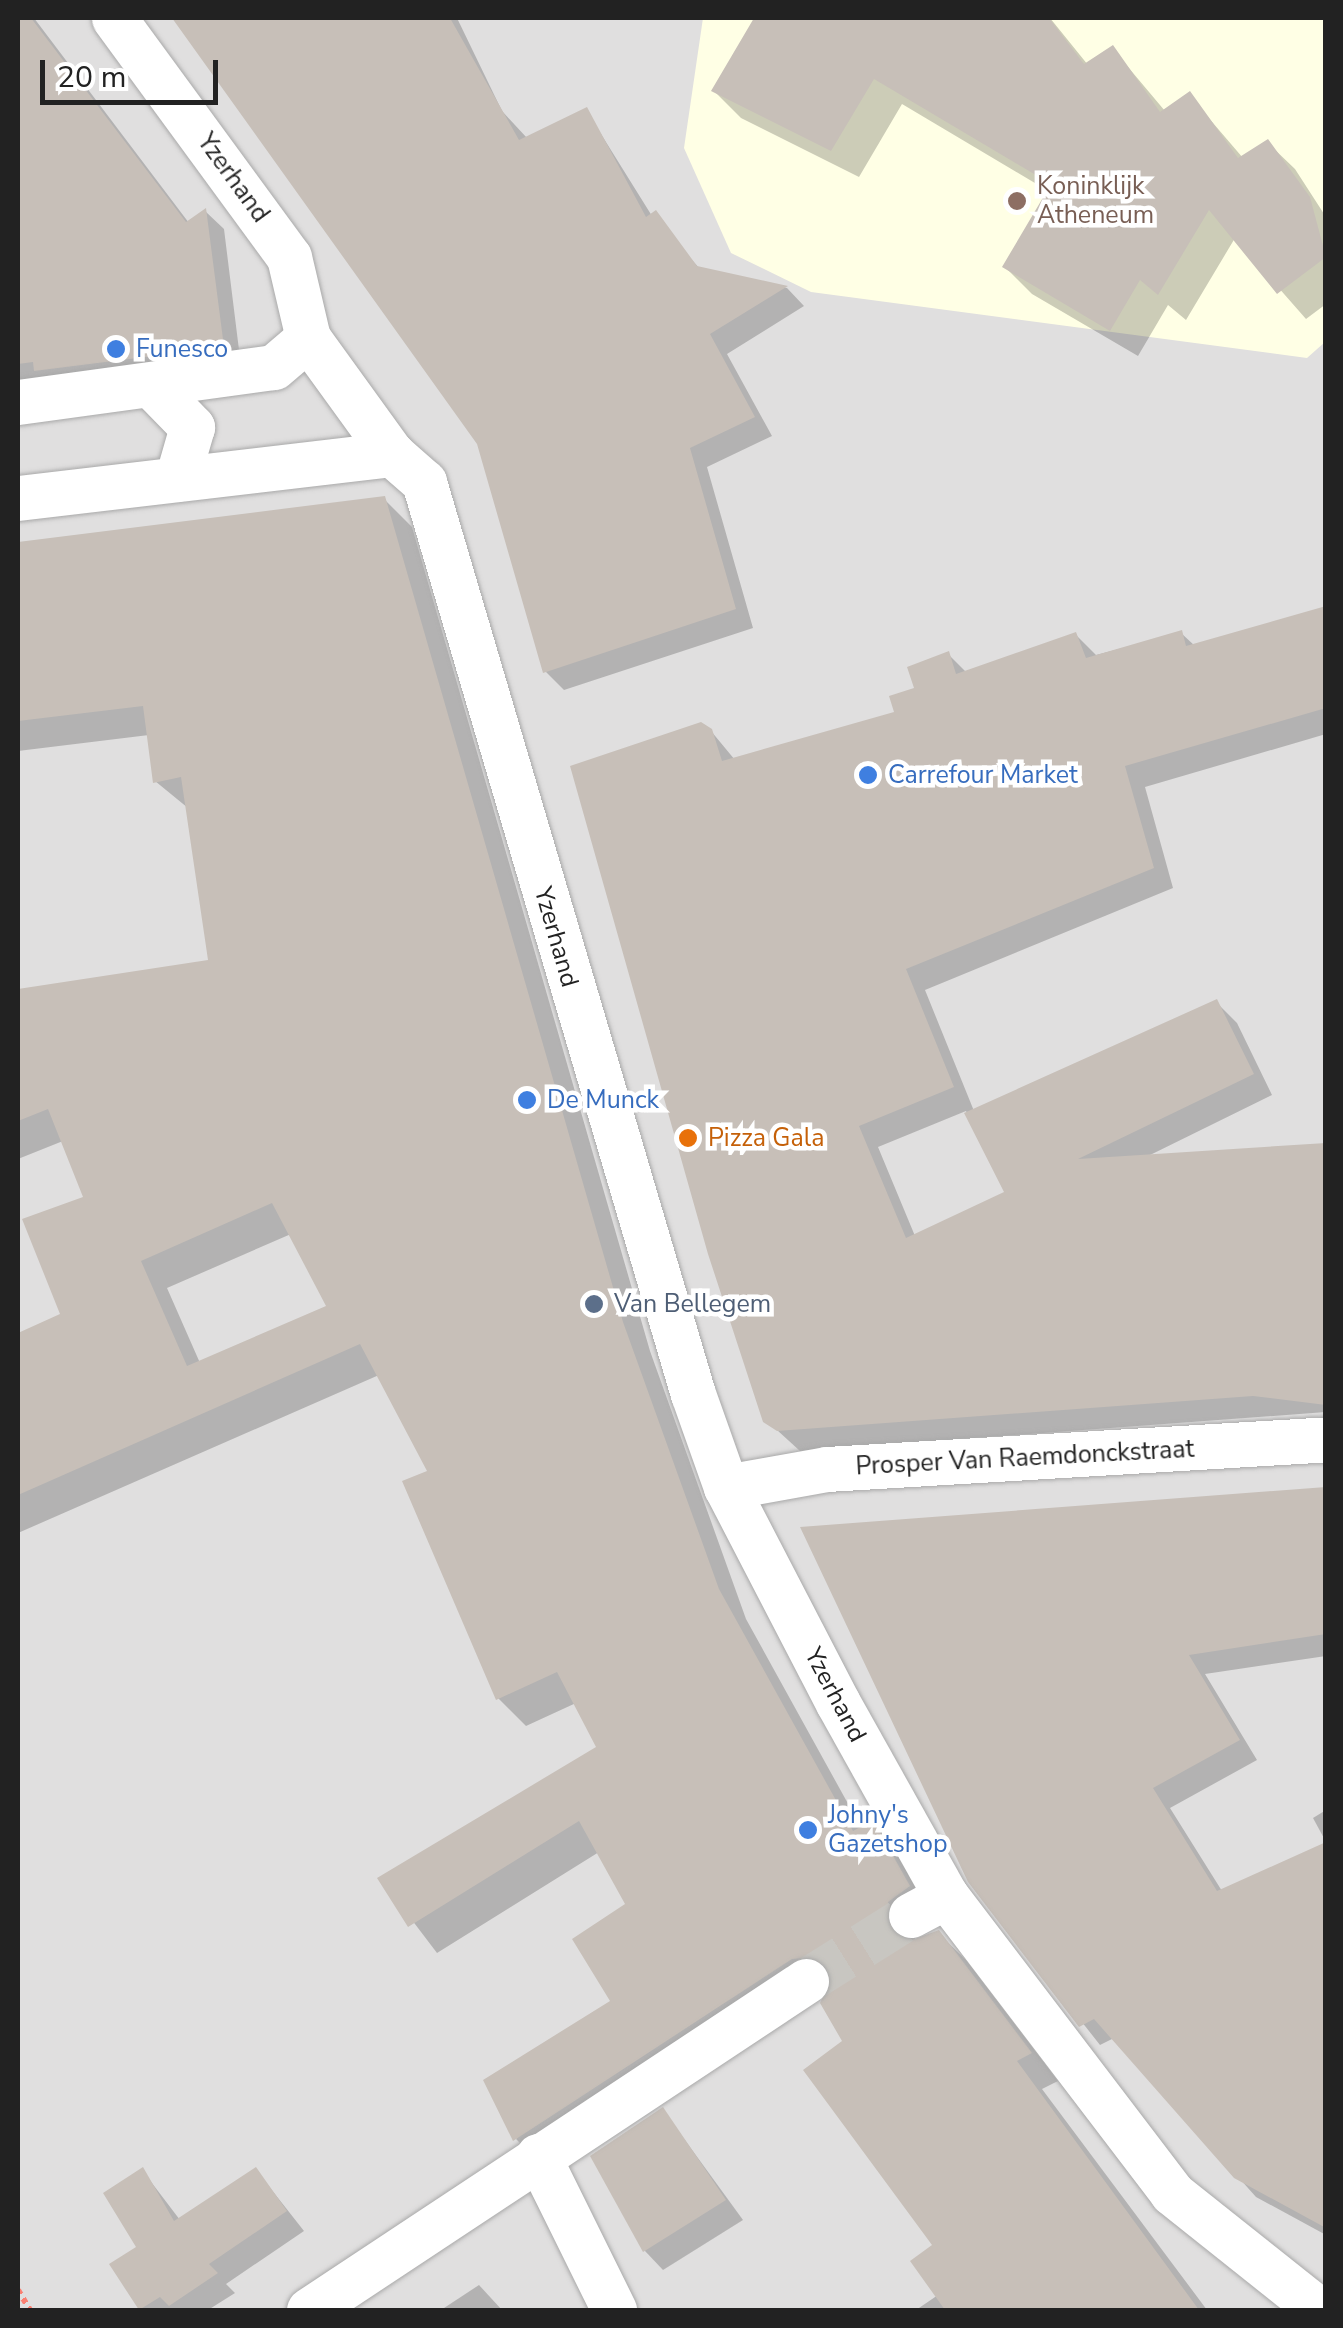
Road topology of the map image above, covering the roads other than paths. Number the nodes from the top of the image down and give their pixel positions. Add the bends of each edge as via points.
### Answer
1 (114, 18) edge
2 (308, 338) junction
3 (150, 386) junction
4 (18, 402) edge
5 (392, 454) junction
6 (176, 480) junction
7 (18, 498) edge
8 (1326, 1440) edge
9 (726, 1487) junction
10 (806, 1981) tunnel mouth
11 (538, 2156) junction
12 (308, 2310) edge
13 (614, 2310) edge
14 (1319, 2310) edge

1 - 2 street, Yzerhand via 289,257
2 - 3 street via 274,367
2 - 5 street, Yzerhand
3 - 4 street
3 - 6 street via 192,426
5 - 6 street
5 - 9 street, Yzerhand via 424,482
6 - 7 street
8 - 9 street, Prosper Van Raemdonckstraat via 827,1469
9 - 14 street, Yzerhand via 928,1906 1172,2194
10 - 11 street
11 - 12 street
11 - 13 street

